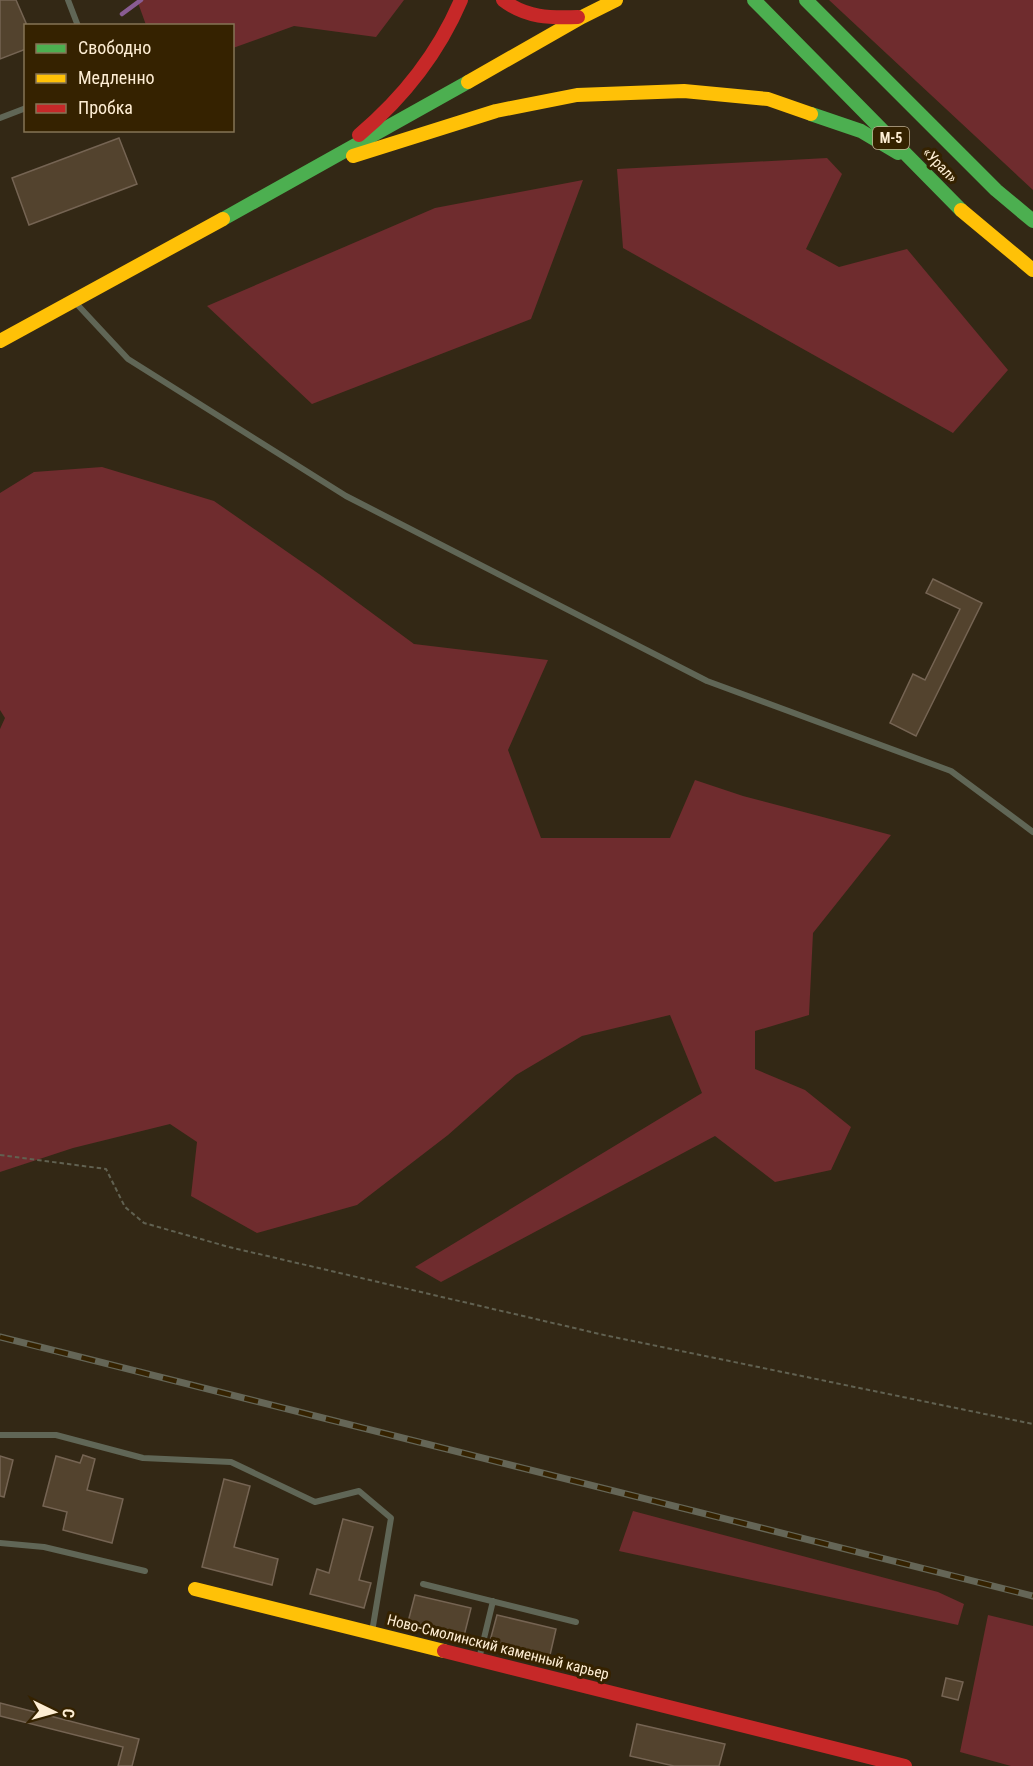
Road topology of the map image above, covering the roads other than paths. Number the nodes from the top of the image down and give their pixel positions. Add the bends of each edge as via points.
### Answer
1 (68, 0) edge
2 (461, 0) edge
3 (503, 0) edge
4 (616, 0) edge
5 (754, 0) edge
6 (806, 0) edge
7 (582, 17) junction
8 (77, 24) edge
9 (24, 109) edge
10 (0, 118) edge
11 (915, 163) junction
12 (321, 166) junction
13 (1033, 221) edge
14 (1033, 270) edge
15 (73, 301) junction
16 (0, 341) edge
17 (1033, 832) edge
18 (0, 1435) edge
19 (0, 1543) edge
20 (145, 1571) dead end
21 (423, 1584) dead end
22 (195, 1589) dead end
23 (493, 1601) junction
24 (576, 1622) dead end
25 (372, 1633) junction
26 (479, 1659) junction
27 (905, 1766) edge

1 - 8 lane
2 - 12 main road via 439,45 410,87 381,117
3 - 7 main road via 536,18
4 - 7 main road
5 - 11 main road, «Урал» / М-5
6 - 13 main road, «Урал» / М-5 via 996,190
7 - 12 main road
9 - 10 lane
11 - 12 main road via 861,130 768,99 684,91 577,95 496,111
11 - 14 main road, «Урал» / М-5 via 964,213
12 - 15 main road
15 - 16 main road
15 - 17 lane via 128,359 346,496 707,681 951,771
18 - 25 lane via 56,1435 143,1458 231,1462 315,1502 359,1491 391,1518
19 - 20 lane via 44,1547
21 - 23 lane
22 - 25 main road, Ново-Смолинский каменный карьер
23 - 24 lane
23 - 26 lane
25 - 26 main road, Ново-Смолинский каменный карьер
26 - 27 main road, Ново-Смолинский каменный карьер

